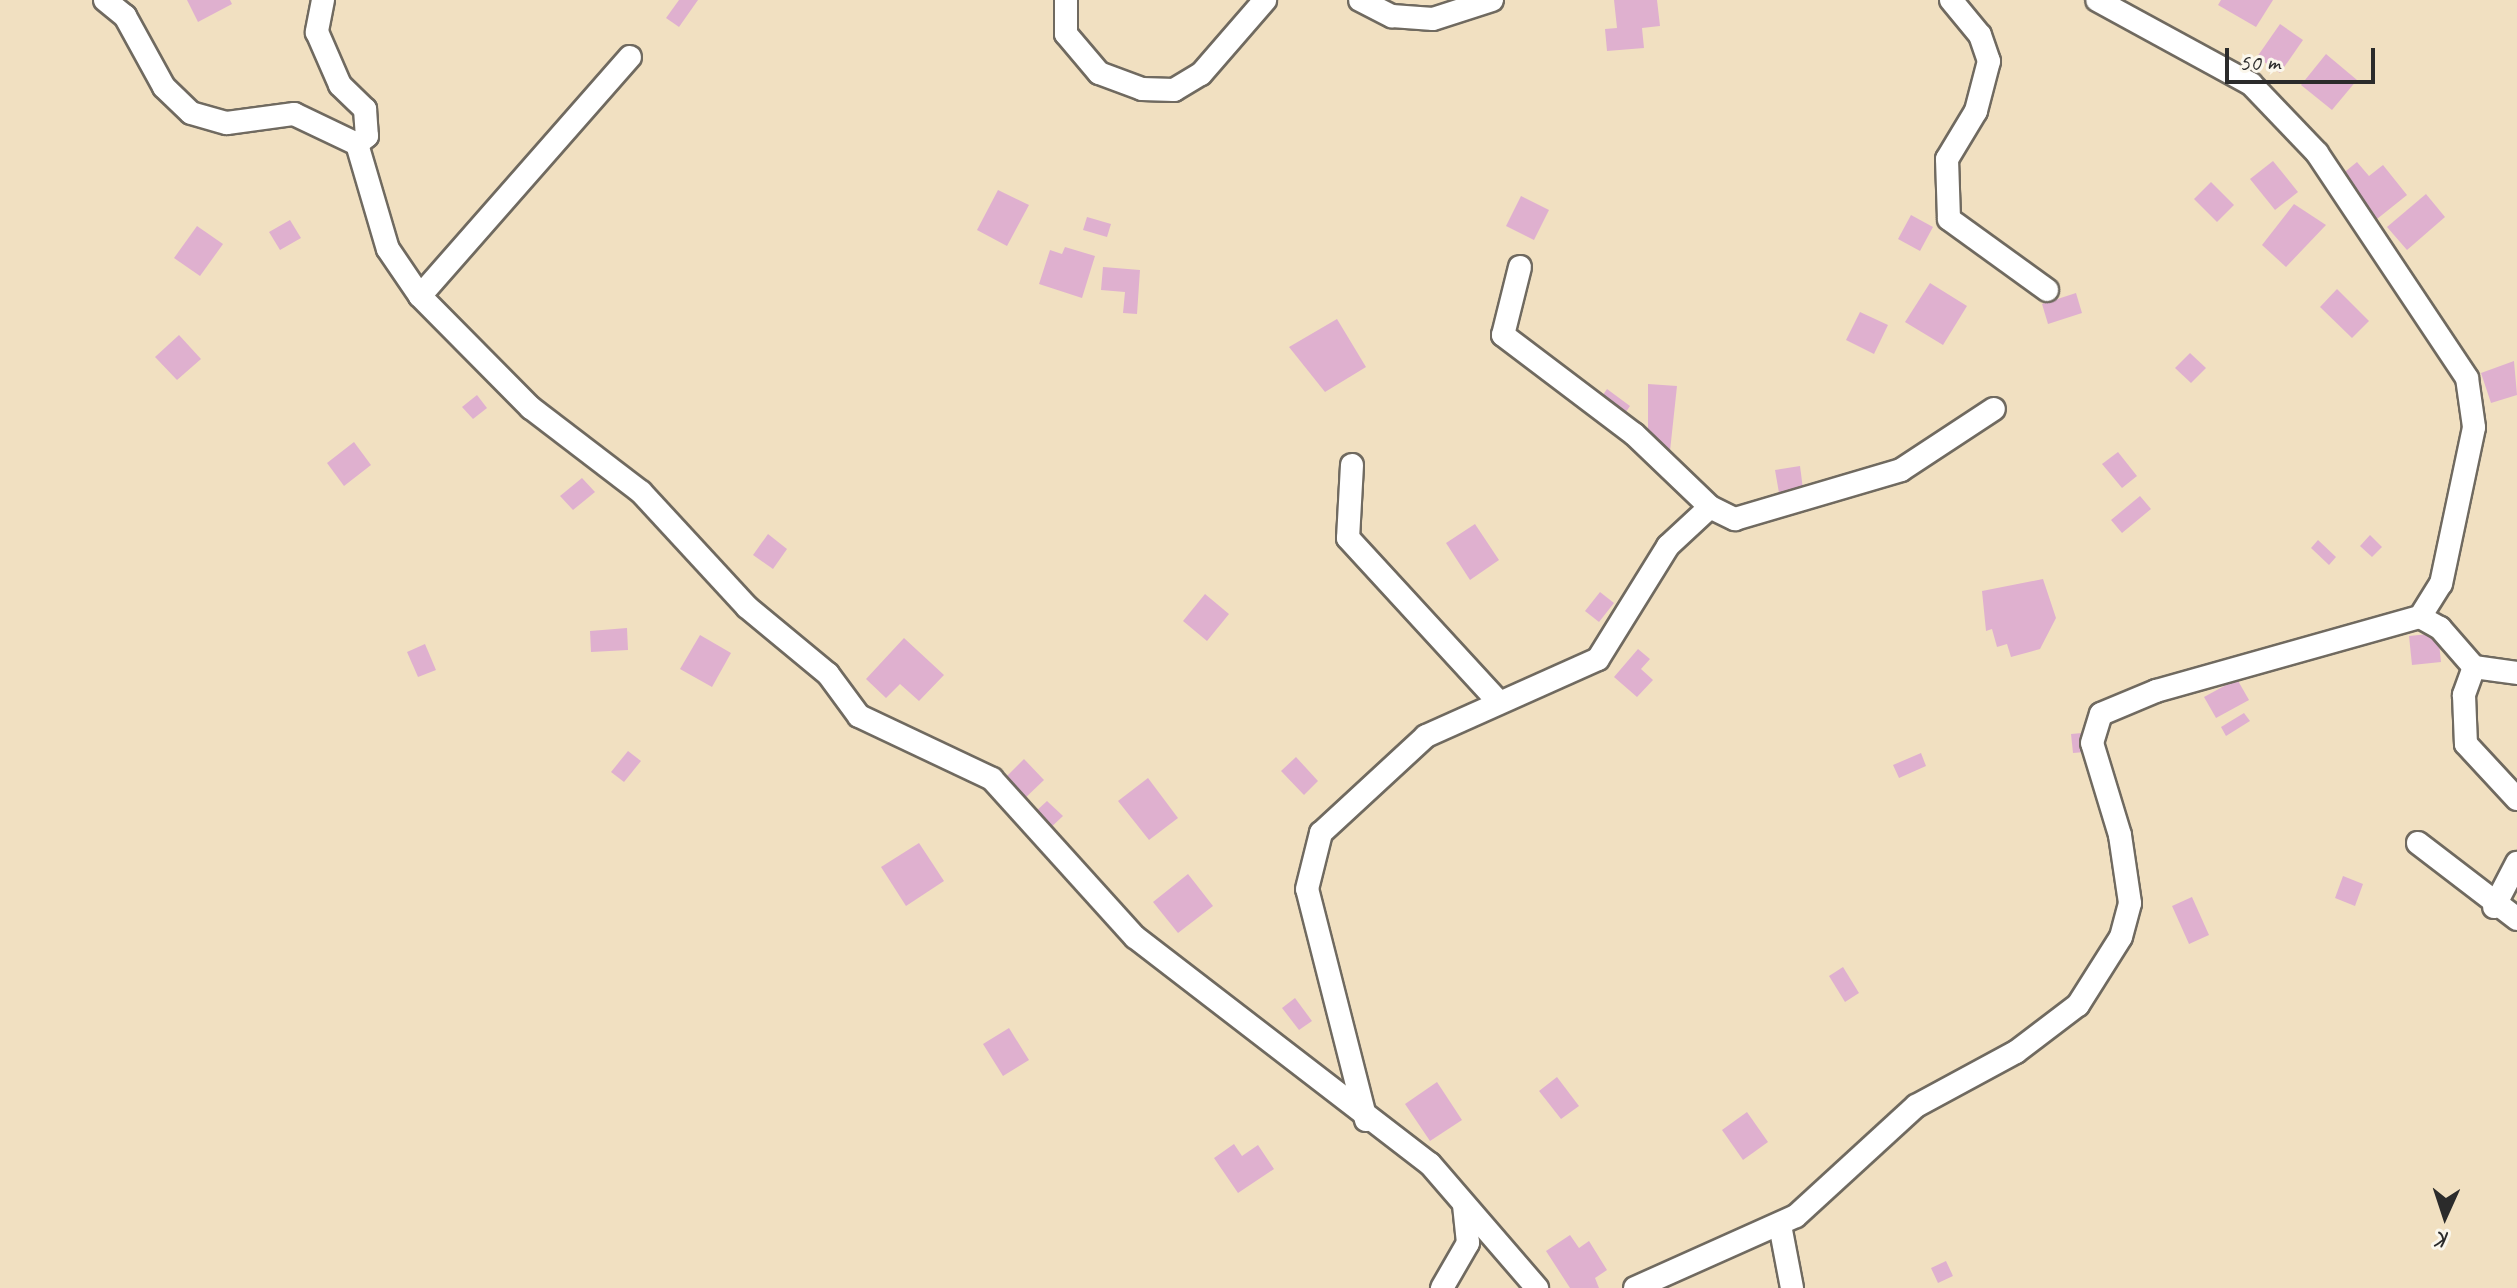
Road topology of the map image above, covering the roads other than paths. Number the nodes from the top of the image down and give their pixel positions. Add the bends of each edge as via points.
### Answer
1 (105, 0) edge
2 (323, 0) edge
3 (1066, 0) edge
4 (1265, 0) edge
5 (1360, 0) edge
6 (1492, 0) edge
7 (1951, 0) edge
8 (2097, 0) edge
9 (630, 57) dead end
10 (357, 144) junction
11 (1520, 267) dead end
12 (2047, 290) dead end
13 (420, 296) junction
14 (1994, 409) dead end
15 (1352, 465) dead end
16 (1710, 507) junction
17 (2420, 617) junction
18 (2474, 667) junction
19 (2517, 673) edge
20 (1497, 700) junction
21 (2517, 799) edge
22 (2418, 843) dead end
23 (2517, 863) edge
24 (2494, 907) junction
25 (2517, 919) edge
26 (1366, 1120) junction
27 (1463, 1203) junction
28 (1780, 1225) junction
29 (1442, 1288) edge
30 (1537, 1288) edge
31 (1635, 1288) edge
32 (1792, 1288) edge

1 - 10 street via 125,16 164,87 191,113 227,123 294,114
2 - 10 street via 317,32 340,85 365,109 367,136
3 - 4 street via 1066,34 1099,73 1142,89 1174,90 1201,74
5 - 6 street via 1392,16 1433,19
7 - 12 street via 1980,35 1989,61 1976,111 1947,159 1949,219
8 - 17 street via 2251,84 2317,153 2467,378 2476,411 2461,503 2441,584
9 - 13 street
10 - 13 street via 388,249
11 - 16 street via 1503,335 1652,449
13 - 26 street via 531,408 641,492 747,607 806,652 859,716 992,779 1135,937
14 - 16 street via 1901,470 1735,519
15 - 20 street via 1348,538
16 - 20 street via 1668,546 1598,659
17 - 18 street via 2440,628
17 - 28 street via 2156,691 2101,714 2092,743 2130,886 2128,918 2102,972 2047,1031 1916,1106
18 - 19 street
18 - 21 street via 2464,695 2466,744
20 - 26 street via 1426,736 1321,833 1307,889
22 - 24 street via 2477,885
23 - 24 street
24 - 25 street
26 - 27 street via 1430,1164
27 - 29 street via 1468,1243
27 - 30 street
28 - 31 street
28 - 32 street

